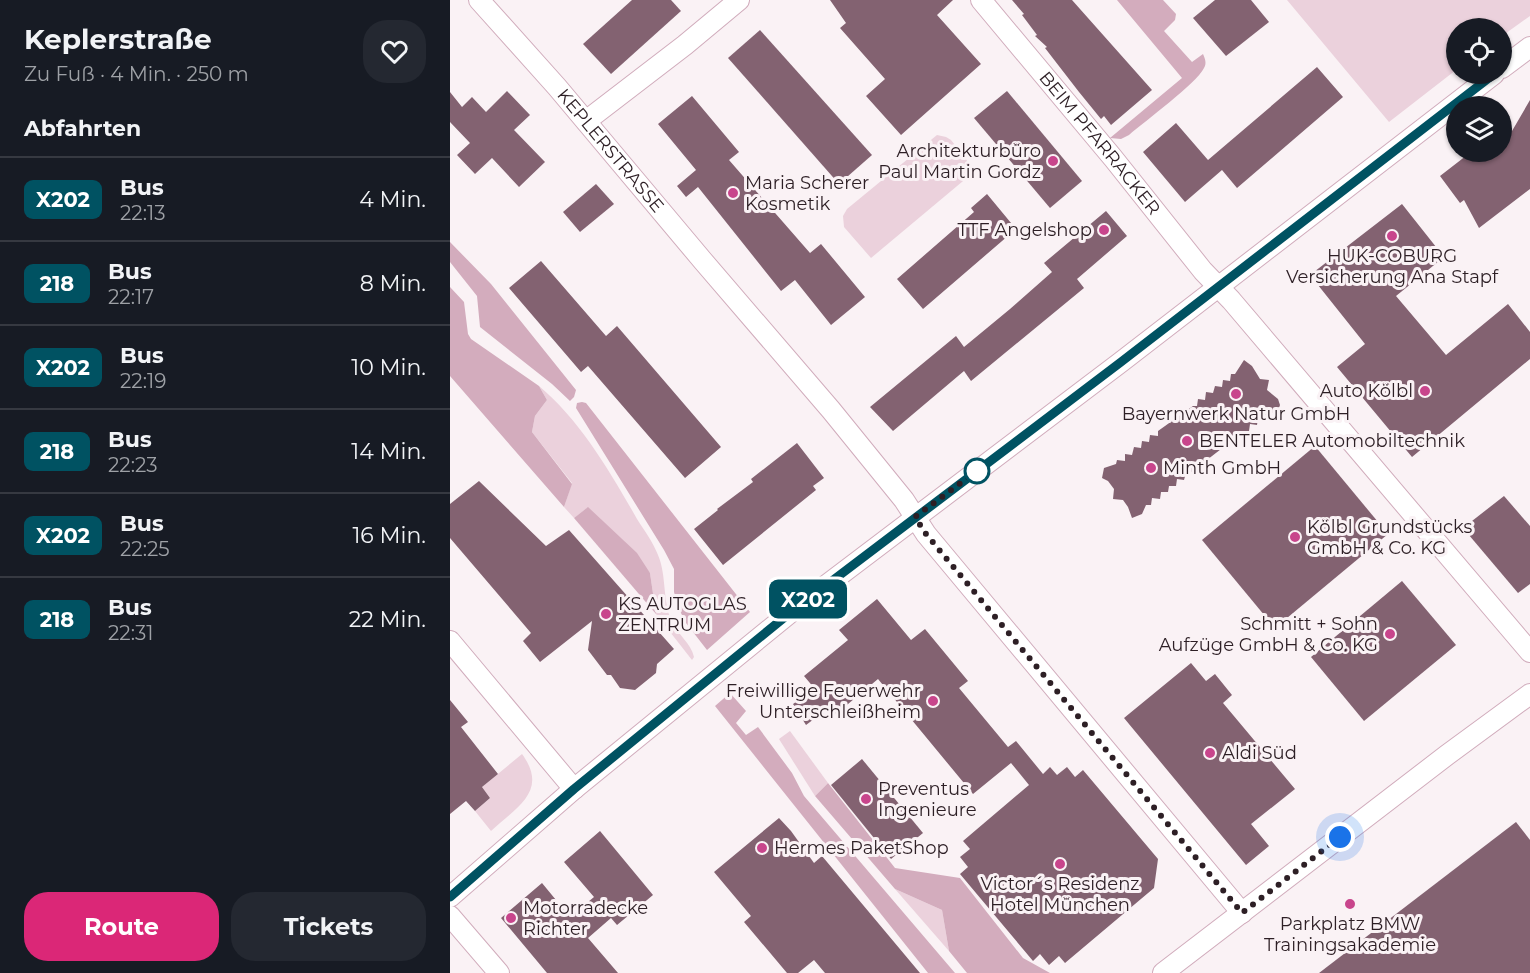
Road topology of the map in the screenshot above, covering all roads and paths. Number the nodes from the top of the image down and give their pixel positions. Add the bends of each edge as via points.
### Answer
1 (479, 0) edge
2 (739, 0) edge
3 (981, 0) edge
4 (1530, 47) edge
5 (1512, 60) edge
6 (1481, 84) edge
7 (586, 121) junction
8 (1218, 286) junction
9 (915, 517) junction
10 (450, 641) edge
11 (1530, 652) edge
12 (1530, 694) edge
13 (574, 789) junction
14 (450, 897) edge
15 (1242, 913) junction
16 (450, 916) edge
17 (499, 973) edge
18 (1163, 973) edge

1 - 7 street, KEPLERSTRASSE
2 - 7 street
3 - 8 street, BEIM PFARRACKER
4 - 5 street
6 - 8 street
7 - 9 street, KEPLERSTRASSE via 831,410
8 - 9 street
8 - 11 street, BEIM PFARRACKER
9 - 13 street via 718,670
9 - 15 street, KEPLERSTRASSE
10 - 13 street
12 - 15 street
13 - 14 street
15 - 18 street
16 - 17 street

